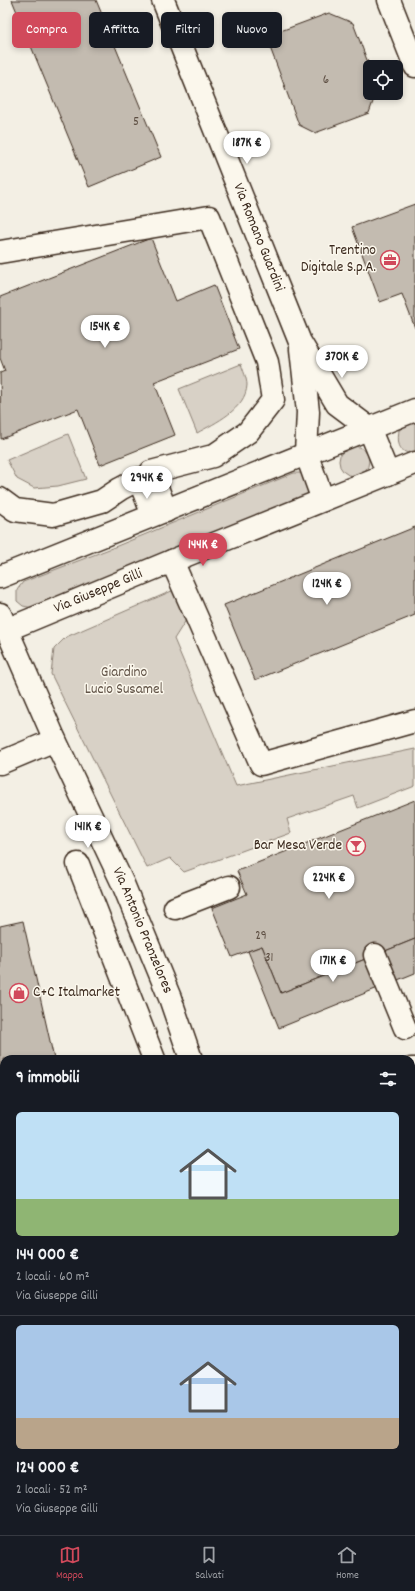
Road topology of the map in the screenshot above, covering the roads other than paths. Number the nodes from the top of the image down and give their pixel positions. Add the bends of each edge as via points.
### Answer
1 (163, 0) edge
2 (389, 0) edge
3 (415, 66) edge
4 (0, 252) edge
5 (300, 342) junction
6 (415, 410) edge
7 (369, 428) junction
8 (306, 453) junction
9 (415, 463) edge
10 (388, 474) junction
11 (0, 499) edge
12 (323, 500) junction
13 (160, 513) junction
14 (172, 561) junction
15 (0, 577) edge
16 (3, 622) edge
17 (415, 721) edge
18 (54, 740) junction
19 (0, 763) edge
20 (78, 864) dead end
21 (229, 887) dead end
22 (175, 908) dead end
23 (376, 955) dead end
24 (405, 1028) dead end
25 (152, 1055) edge
26 (190, 1055) edge

1 - 5 street, Via Romano Guardini
2 - 3 street
4 - 13 street via 209,217 267,362 273,400 248,432 213,456 151,472
5 - 7 street, Via Romano Guardini via 337,404
5 - 8 street, Via Romano Guardini via 308,412
6 - 7 street
7 - 8 street
7 - 10 street
8 - 12 street
8 - 13 street
9 - 10 street, Via Giuseppe Gilli
10 - 12 street, Via Giuseppe Gilli
11 - 13 street via 15,510 53,515 102,501 139,479
12 - 14 street, Via Giuseppe Gilli
13 - 15 street
14 - 16 street, Via Giuseppe Gilli
14 - 17 street via 261,764
16 - 18 street, Via Antonio Pranzelores
18 - 19 street
18 - 26 street, Via Antonio Pranzelores via 123,884 170,998
20 - 25 street
21 - 22 street
23 - 24 street

